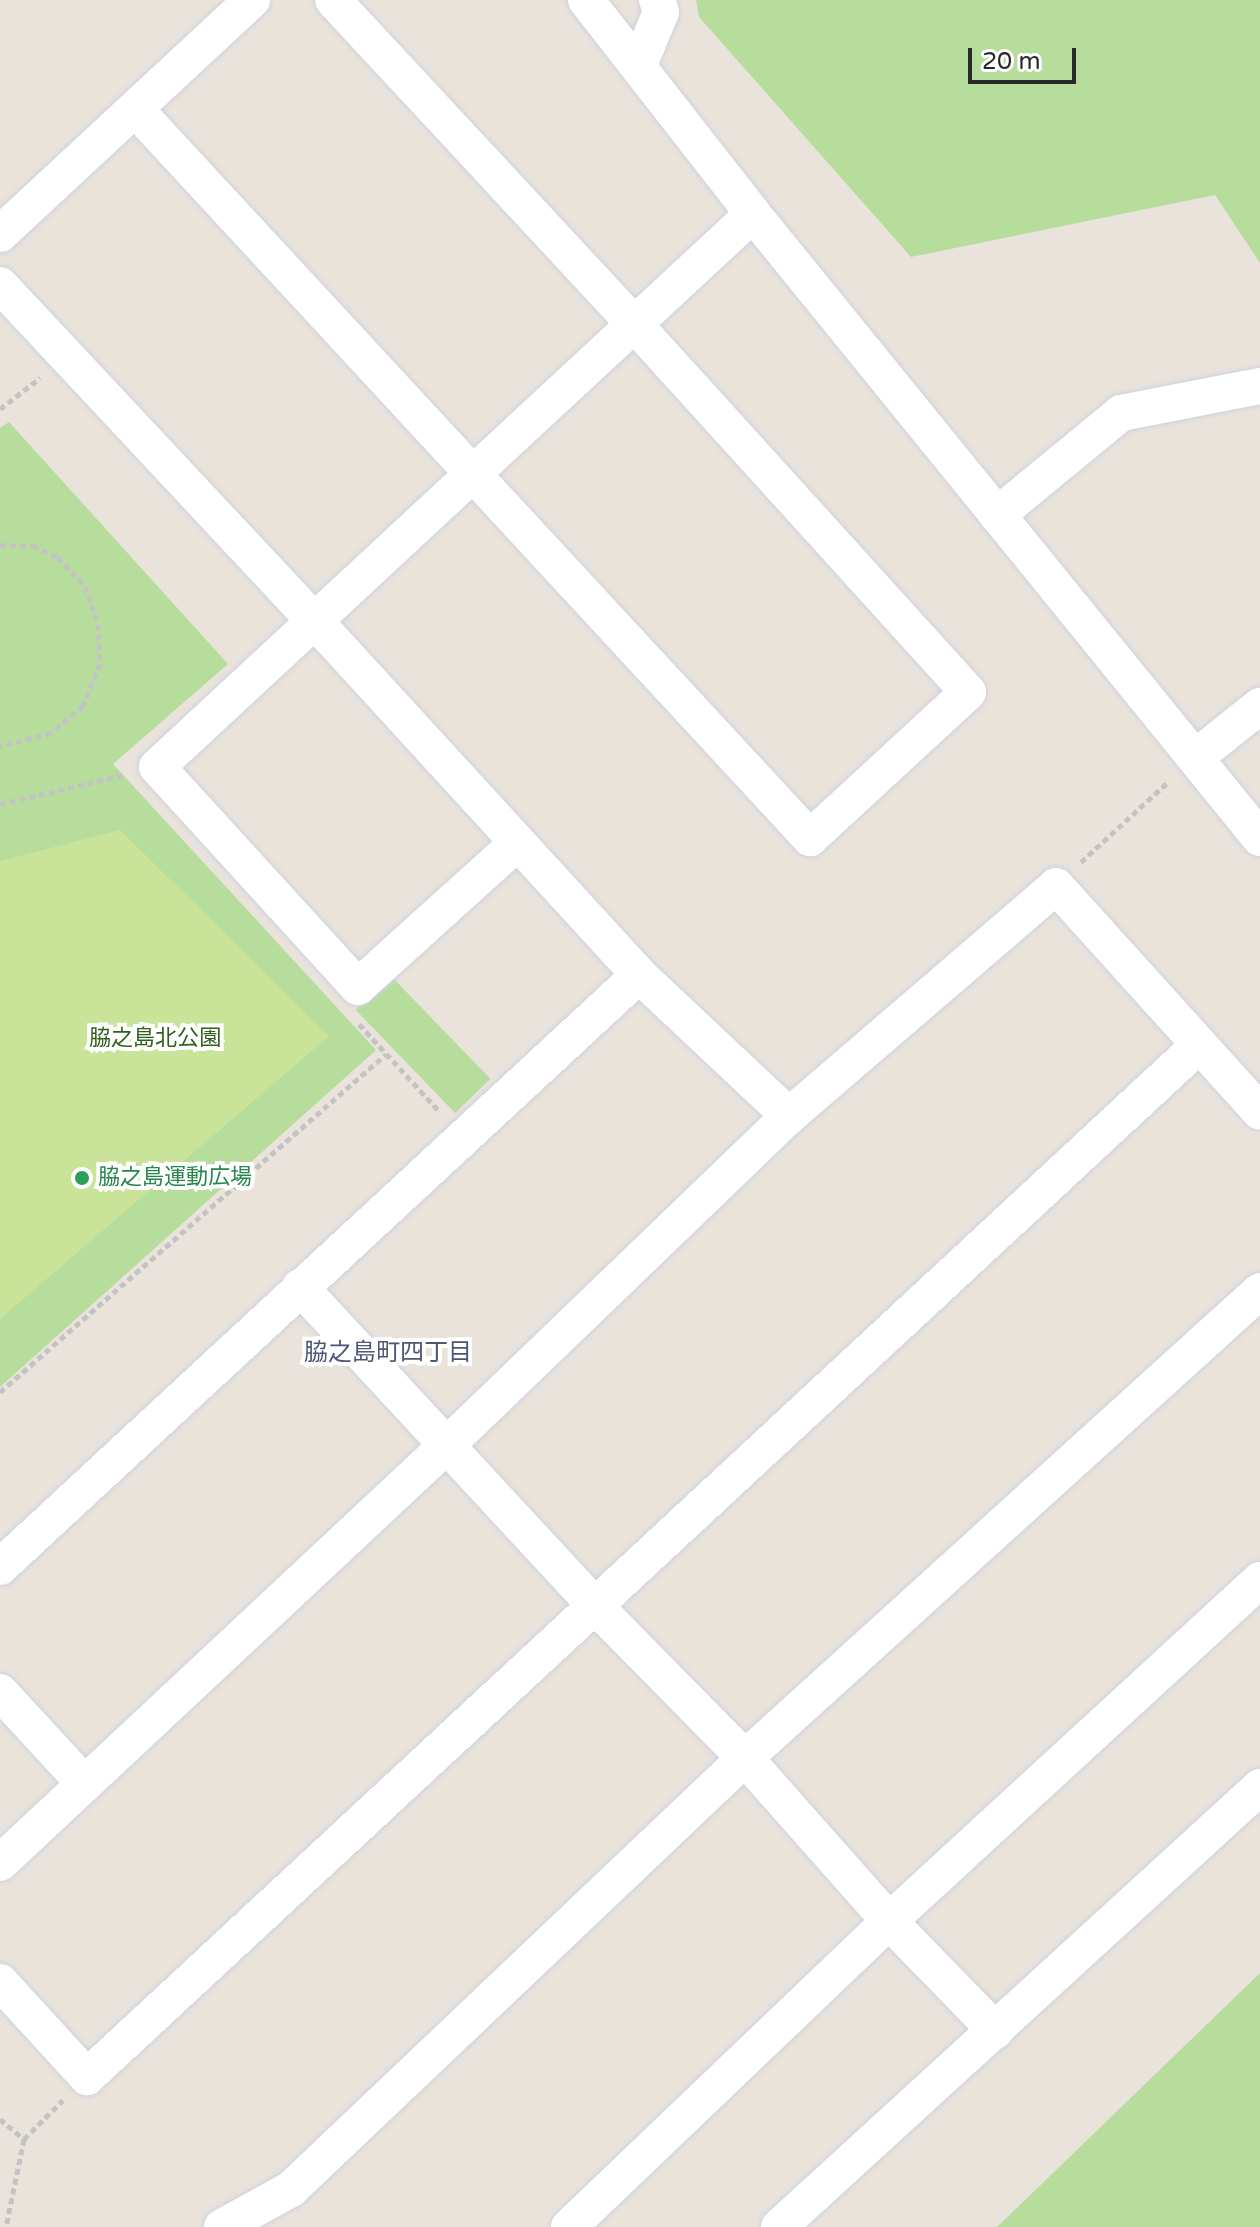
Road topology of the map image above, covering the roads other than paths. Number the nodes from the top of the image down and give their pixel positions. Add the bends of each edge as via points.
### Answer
1 (252, 0) edge
2 (333, 0) edge
3 (586, 0) edge
4 (657, 0) edge
5 (639, 65) junction
6 (137, 111) junction
7 (753, 214) junction
8 (0, 234) edge
9 (0, 285) edge
10 (636, 326) junction
11 (1260, 386) edge
12 (473, 473) junction
13 (997, 515) junction
14 (314, 620) junction
15 (1260, 706) edge
16 (1196, 757) junction
17 (1260, 838) edge
18 (516, 844) junction
19 (639, 975) junction
20 (1199, 1045) junction
21 (1260, 1112) edge
22 (789, 1116) junction
23 (300, 1287) junction
24 (1260, 1291) edge
25 (447, 1445) junction
26 (0, 1567) edge
27 (1260, 1580) edge
28 (596, 1607) junction
29 (0, 1692) edge
30 (745, 1758) junction
31 (85, 1784) junction
32 (1260, 1787) edge
33 (0, 1863) edge
34 (889, 1921) junction
35 (0, 1982) edge
36 (996, 2031) junction
37 (222, 2227) edge
38 (569, 2227) edge
39 (779, 2227) edge

1 - 6 street
2 - 10 street
3 - 5 street
4 - 5 street via 661,12
5 - 7 street
6 - 8 street
6 - 12 street
7 - 10 street
7 - 13 street
9 - 14 street
10 - 12 street
10 - 12 street via 968,692 810,838
11 - 13 street via 1121,413
12 - 14 street
13 - 16 street
14 - 18 street
14 - 18 street via 157,767 358,987
15 - 16 street
16 - 17 street
18 - 19 street
19 - 22 street
19 - 23 street
20 - 21 street
20 - 22 street via 1056,886
20 - 28 street
22 - 25 street
23 - 25 street
23 - 26 street
24 - 30 street
25 - 28 street
25 - 31 street
27 - 34 street
28 - 30 street
28 - 35 street via 87,2077
29 - 31 street
30 - 34 street
30 - 37 street via 291,2189
31 - 33 street
32 - 36 street
34 - 36 street
34 - 38 street
36 - 39 street

